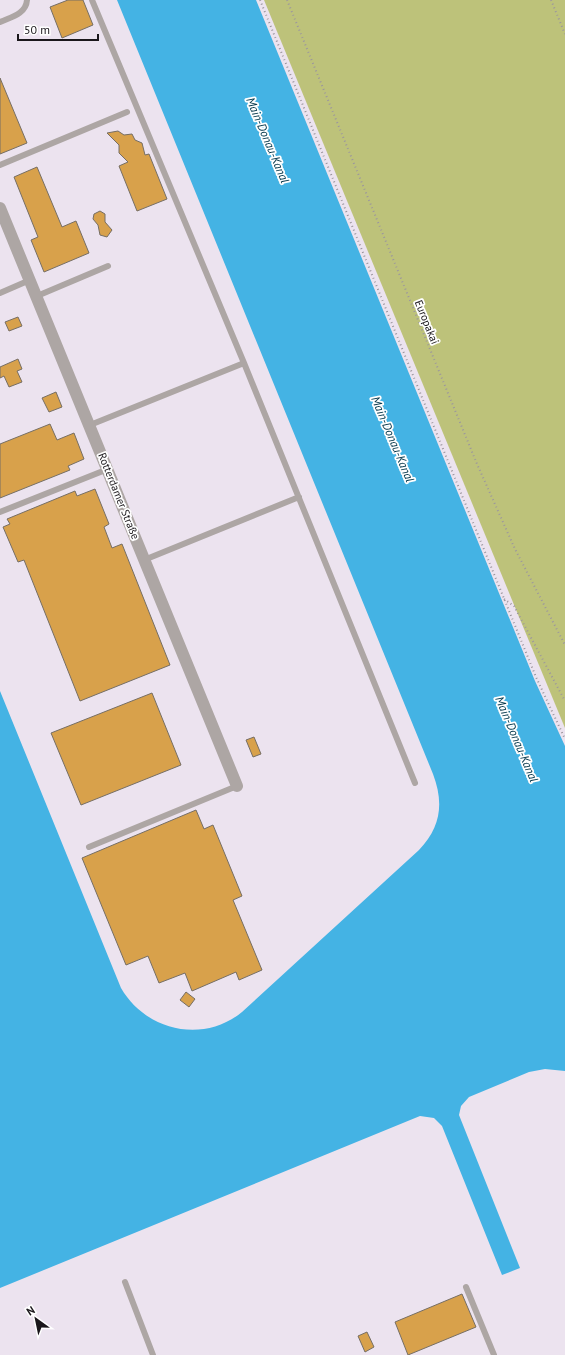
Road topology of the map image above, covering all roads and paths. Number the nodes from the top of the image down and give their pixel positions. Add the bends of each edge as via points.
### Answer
1 (27, 0) edge
2 (92, 0) edge
3 (260, 0) edge
4 (287, 0) edge
5 (551, 0) edge
6 (0, 22) edge
7 (565, 34) edge
8 (127, 112) dead end
9 (0, 165) edge
10 (0, 208) edge
11 (108, 266) dead end
12 (30, 280) junction
13 (0, 293) edge
14 (37, 296) junction
15 (244, 363) junction
16 (90, 425) junction
17 (108, 469) junction
18 (299, 497) junction
19 (0, 512) edge
20 (144, 560) junction
21 (504, 598) junction
22 (565, 645) edge
23 (565, 702) edge
24 (565, 739) edge
25 (415, 783) dead end
26 (237, 786) joint
27 (89, 846) dead end
28 (125, 1282) dead end
29 (466, 1287) dead end
30 (153, 1355) edge
31 (494, 1355) edge

1 - 6 lane via 23,12
2 - 15 lane
3 - 21 path
4 - 22 path, Europakai via 477,464 515,549
5 - 7 path
8 - 9 lane
10 - 12 street, Rotterdamer Straße
11 - 14 lane
12 - 13 lane
12 - 14 street, Rotterdamer Straße
14 - 16 street, Rotterdamer Straße
15 - 16 lane
15 - 18 lane
16 - 17 street, Rotterdamer Straße
17 - 19 lane
17 - 20 street, Rotterdamer Straße
18 - 20 lane
18 - 25 lane
20 - 26 street, Rotterdamer Straße
21 - 23 path via 514,606
21 - 24 path
26 - 27 lane
28 - 30 lane
29 - 31 lane

